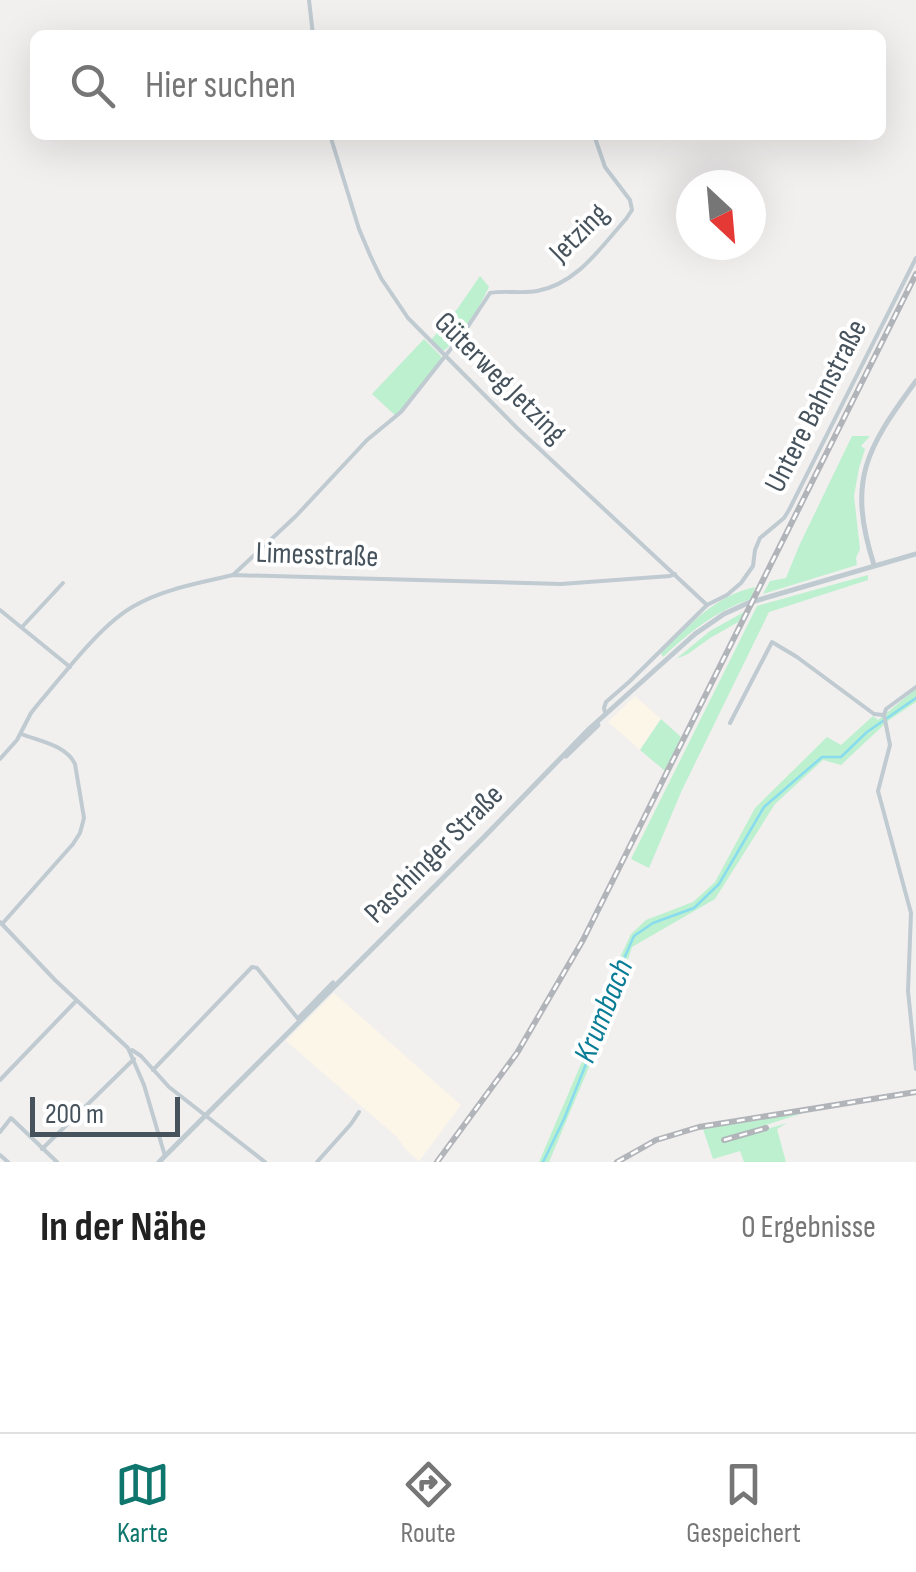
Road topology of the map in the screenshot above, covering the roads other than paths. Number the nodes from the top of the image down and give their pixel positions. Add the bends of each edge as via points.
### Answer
1 (309, 0) edge
2 (312, 30) edge
3 (332, 140) edge
4 (596, 140) edge
5 (916, 258) edge
6 (446, 357) junction
7 (916, 381) edge
8 (916, 554) edge
9 (874, 565) junction
10 (675, 574) junction
11 (233, 575) junction
12 (63, 582) dead end
13 (707, 605) junction
14 (0, 610) edge
15 (21, 628) junction
16 (70, 667) junction
17 (916, 687) edge
18 (607, 714) junction
19 (885, 718) junction
20 (730, 724) dead end
21 (21, 734) junction
22 (0, 759) edge
23 (1, 923) edge
24 (76, 1001) junction
25 (299, 1020) junction
26 (128, 1048) junction
27 (134, 1059) junction
28 (916, 1069) edge
29 (153, 1070) junction
30 (0, 1080) edge
31 (359, 1112) dead end
32 (206, 1115) junction
33 (0, 1132) edge
34 (42, 1149) junction
35 (0, 1155) edge
36 (166, 1156) junction
37 (8, 1162) edge
38 (56, 1162) edge
39 (159, 1162) edge
40 (266, 1162) edge
41 (318, 1162) edge

1 - 2 street
3 - 6 street, Güterweg Jetzing via 376,268 408,318
4 - 6 street, Jetzing via 632,210 567,280 534,292 490,293
5 - 13 street, Untere Bahnstraße via 789,510 760,538 745,579
6 - 10 street, Güterweg Jetzing
6 - 11 street via 401,412
7 - 9 street via 874,441 864,474 862,510
8 - 9 street, Paschinger Straße
9 - 18 street, Paschinger Straße via 724,614
10 - 11 street, Limesstraße via 561,584
10 - 13 street, Güterweg Jetzing
11 - 16 street, Limesstraße via 136,604
12 - 15 street
13 - 18 street, Untere Bahnstraße via 606,702
14 - 15 street
15 - 16 street
16 - 21 street, Limesstraße
17 - 19 street via 886,709
18 - 25 street, Paschinger Straße
19 - 20 street via 772,642
19 - 28 street via 890,745 878,791 911,913 908,991
21 - 22 street, Limesstraße
21 - 23 street via 72,756 84,818 72,844
23 - 24 street
24 - 26 street
24 - 30 street
25 - 29 street via 252,967
25 - 32 street, Paschinger Straße
26 - 27 street
26 - 29 street
27 - 34 street
27 - 36 street
29 - 32 street
31 - 41 street
32 - 36 street, Paschinger Straße
32 - 40 street
33 - 34 street via 10,1118
34 - 38 street
35 - 37 street
36 - 39 street, Paschinger Straße

